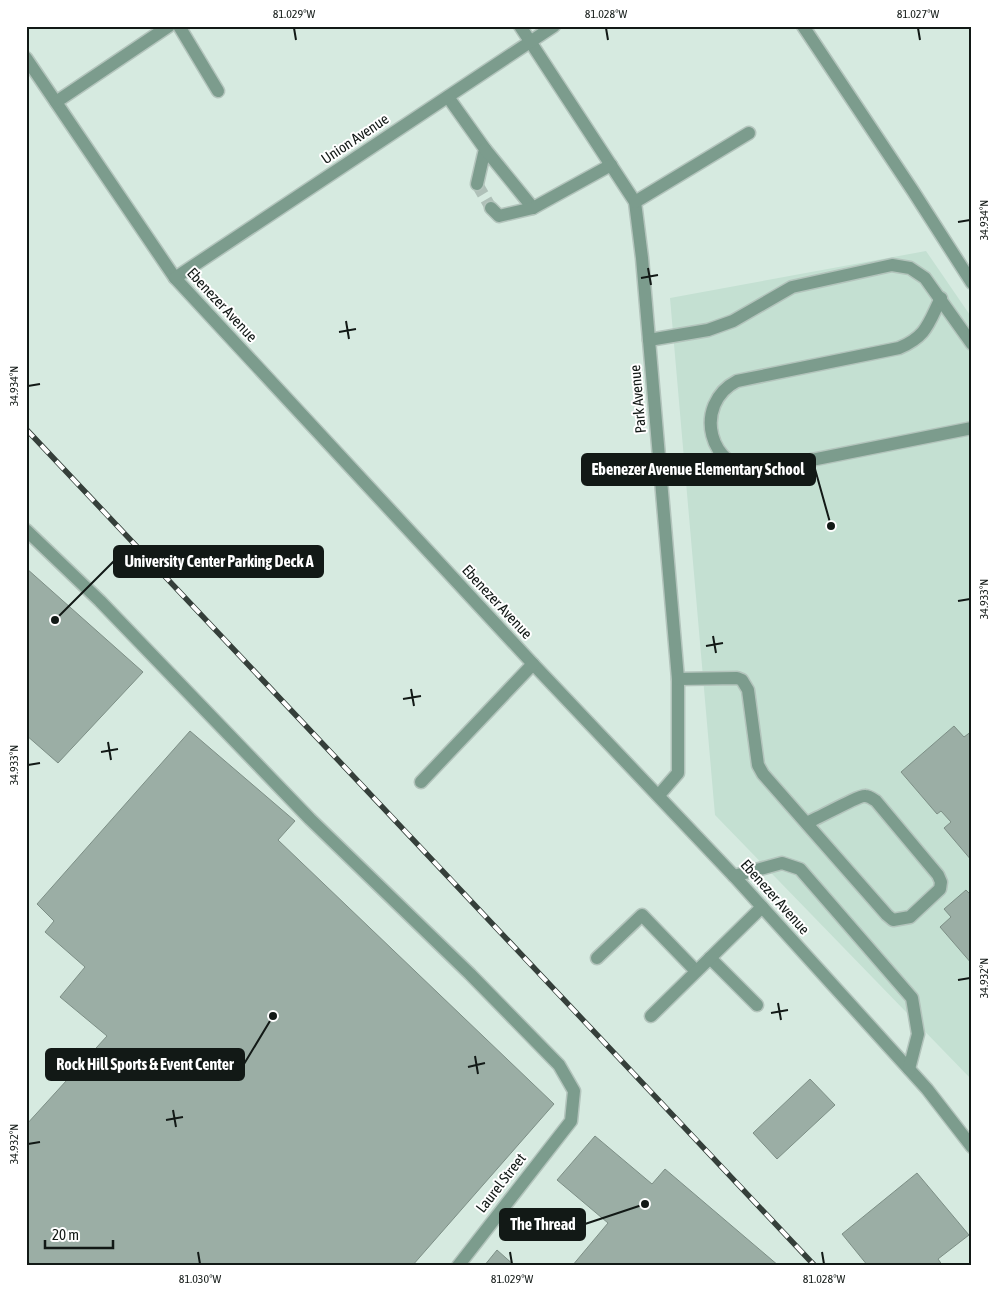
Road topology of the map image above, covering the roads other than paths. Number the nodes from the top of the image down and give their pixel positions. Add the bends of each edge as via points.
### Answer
1 (169, 26) edge
2 (179, 26) edge
3 (520, 26) edge
4 (554, 26) edge
5 (803, 26) edge
6 (531, 42) junction
7 (26, 58) edge
8 (218, 91) dead end
9 (448, 97) junction
10 (56, 102) junction
11 (749, 133) dead end
12 (485, 148) junction
13 (611, 165) junction
14 (477, 184) tunnel mouth
15 (635, 202) junction
16 (492, 208) dead end
17 (532, 208) junction
18 (175, 278) junction
19 (972, 284) edge
20 (941, 298) junction
21 (649, 340) junction
22 (972, 344) edge
23 (972, 428) edge
24 (26, 530) edge
25 (533, 664) junction
26 (678, 679) junction
27 (421, 782) dead end
28 (659, 795) junction
29 (806, 823) junction
30 (734, 876) junction
31 (762, 907) junction
32 (597, 958) dead end
33 (710, 958) junction
34 (696, 971) junction
35 (757, 1005) dead end
36 (652, 1016) dead end
37 (909, 1070) junction
38 (972, 1147) edge
39 (458, 1266) edge

1 - 10 street
2 - 8 street
3 - 6 street, Park Avenue
4 - 6 street, Union Avenue
5 - 19 street
6 - 9 street, Union Avenue
6 - 13 street, Park Avenue
7 - 10 street, Ebenezer Avenue
9 - 12 street
9 - 18 street, Union Avenue
10 - 18 street, Ebenezer Avenue
11 - 15 street
12 - 14 street
12 - 17 street
13 - 15 street, Park Avenue
13 - 17 street
15 - 21 street, Park Avenue
16 - 17 street via 499,216
18 - 25 street, Ebenezer Avenue
20 - 21 street via 915,271 883,266 792,287 744,316 708,330
20 - 22 street
20 - 23 street via 924,333 899,348 730,384 713,407 713,437 724,458 746,471
21 - 26 street, Park Avenue
24 - 39 street, Laurel Street via 100,601 310,819 559,1065 574,1091 571,1121
25 - 27 street
25 - 28 street, Ebenezer Avenue
26 - 28 street, Park Avenue via 678,773
26 - 29 street via 742,680 748,690 758,765
28 - 30 street, Ebenezer Avenue
29 - 29 street via 857,797 870,798 876,801 938,875 940,889 910,917 893,920
30 - 31 street, Ebenezer Avenue
30 - 37 street via 782,863 800,869 912,998 918,1034
31 - 33 street
31 - 37 street, Ebenezer Avenue
32 - 34 street via 642,915
33 - 34 street
33 - 35 street
34 - 36 street
37 - 38 street, Ebenezer Avenue

